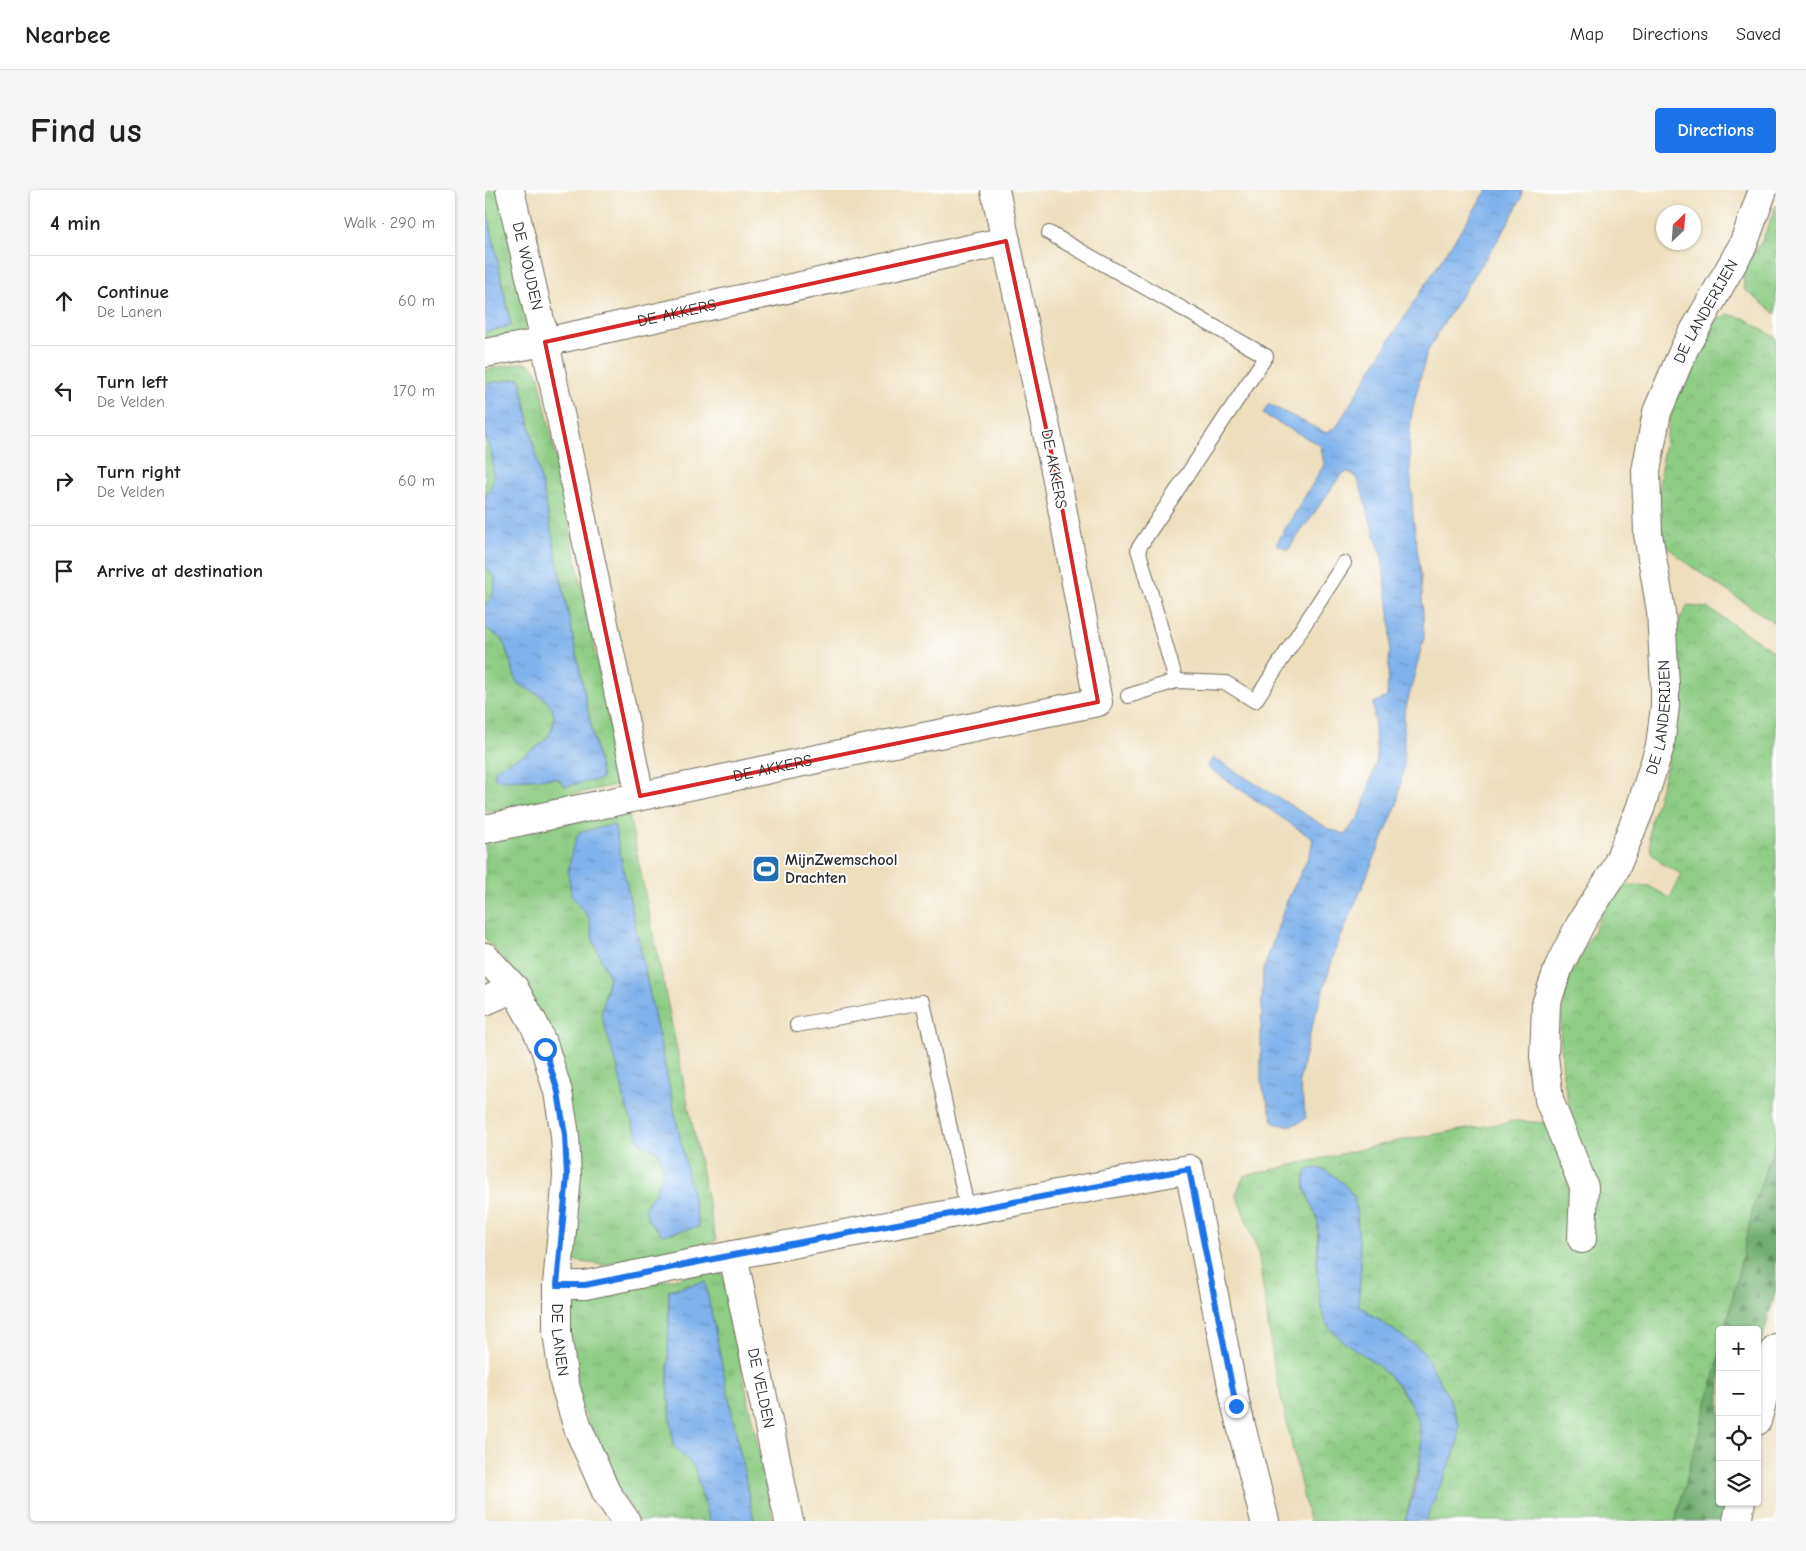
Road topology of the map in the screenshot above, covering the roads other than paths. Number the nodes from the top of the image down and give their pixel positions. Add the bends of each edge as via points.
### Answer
1 (511, 190) edge
2 (995, 190) edge
3 (1763, 190) edge
4 (1049, 233) dead end
5 (1006, 241) junction
6 (545, 342) junction
7 (485, 353) edge
8 (1344, 563) dead end
9 (1176, 681) junction
10 (1128, 696) dead end
11 (640, 796) junction
12 (485, 830) edge
13 (485, 957) edge
14 (514, 988) junction
15 (485, 1001) edge
16 (797, 1024) dead end
17 (967, 1212) junction
18 (1582, 1239) dead end
19 (733, 1255) junction
20 (557, 1285) junction
21 (1776, 1348) edge
22 (1759, 1416) edge
23 (1740, 1506) edge
24 (626, 1521) edge
25 (789, 1521) edge
26 (1265, 1521) edge
27 (1737, 1521) edge

1 - 6 street, DE WOUDEN
2 - 5 street
3 - 18 street, DE LANDERIJEN via 1743,245 1685,347 1657,412 1646,471 1648,534 1661,610 1665,677 1660,746 1641,810 1615,872 1582,921 1560,964 1546,1004 1544,1056 1549,1100 1583,1187
4 - 9 lane via 1266,356 1138,549
5 - 6 street, DE AKKERS
5 - 11 street, DE AKKERS via 1056,475 1098,702
6 - 7 street, DE AKKERS
6 - 11 street
8 - 9 lane via 1255,701 1226,682
9 - 10 lane
11 - 12 street, DE AKKERS
13 - 14 street, DE LANEN
14 - 15 street
14 - 20 street, DE LANEN via 545,1049 558,1092 565,1135 567,1176
16 - 17 lane via 923,1002
17 - 19 street
17 - 26 street via 1189,1169 1236,1406
19 - 20 street via 585,1285
19 - 25 street, DE VELDEN
20 - 24 street, DE LANEN via 557,1332 564,1382 578,1428 607,1492
21 - 22 street
23 - 27 street

